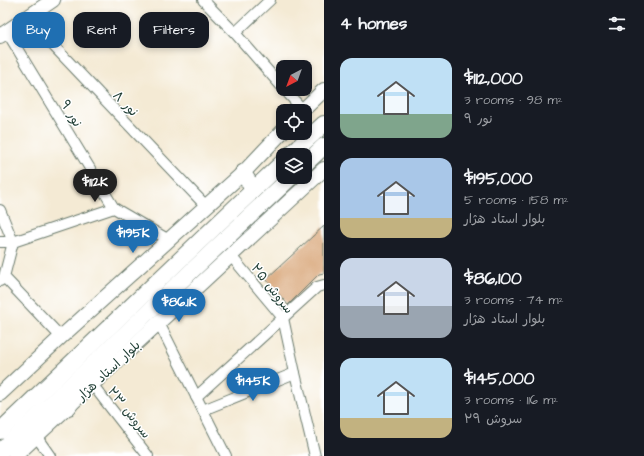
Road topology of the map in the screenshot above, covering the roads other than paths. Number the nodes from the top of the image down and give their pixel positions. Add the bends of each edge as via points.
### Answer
1 (53, 0) edge
2 (203, 0) edge
3 (270, 0) edge
4 (36, 12) edge
5 (12, 28) edge
6 (235, 33) junction
7 (3, 34) edge
8 (56, 48) edge
9 (276, 79) edge
10 (324, 90) edge
11 (290, 96) edge
12 (297, 104) edge
13 (309, 104) edge
14 (324, 124) edge
15 (276, 138) edge
16 (324, 146) edge
17 (298, 148) edge
18 (312, 157) edge
19 (276, 168) edge
20 (324, 169) edge
21 (243, 173) junction
22 (284, 184) edge
23 (253, 189) junction
24 (206, 206) junction
25 (114, 208) junction
26 (0, 210) edge
27 (169, 240) junction
28 (0, 242) edge
29 (13, 242) junction
30 (231, 256) junction
31 (2, 279) edge
32 (324, 285) edge
33 (283, 318) junction
34 (159, 323) junction
35 (61, 337) junction
36 (99, 358) junction
37 (294, 374) junction
38 (92, 384) junction
39 (0, 394) edge
40 (196, 396) junction
41 (68, 407) junction
42 (203, 410) junction
43 (0, 431) edge
44 (36, 436) junction
45 (0, 452) edge
46 (15, 456) edge
47 (50, 456) edge
48 (148, 456) edge
49 (226, 456) edge
50 (314, 456) edge

1 - 4 main road
2 - 6 street
3 - 6 street
5 - 7 main road
6 - 9 street
7 - 25 street, نور ۹
8 - 24 street, نور ۸
10 - 13 main road
11 - 12 street
14 - 17 main road
15 - 21 main road
16 - 18 main road
19 - 23 main road
20 - 30 main road, بلوار استاد هژار
21 - 23 main road
21 - 24 main road
22 - 36 main road, بلوار استاد هژار
23 - 43 main road
24 - 27 main road
25 - 27 street
25 - 29 street
26 - 29 street
27 - 35 main road
28 - 29 street
29 - 31 street
30 - 33 street, سروش ۲۵
30 - 34 main road, بلوار استاد هژار
31 - 35 street
32 - 33 street via 317,287
33 - 37 street, سروش ۲۵
33 - 40 street
34 - 38 main road, بلوار استاد هژار
34 - 40 street
35 - 39 main road
36 - 41 main road
36 - 45 main road, بلوار استاد هژار
37 - 42 street
37 - 50 street, سروش ۲۵
38 - 41 main road, بلوار استاد هژار
38 - 48 street, سروش ۲۳
40 - 42 street
41 - 44 main road, بلوار استاد هژار
42 - 49 street
44 - 46 main road, بلوار استاد هژار
44 - 47 street

